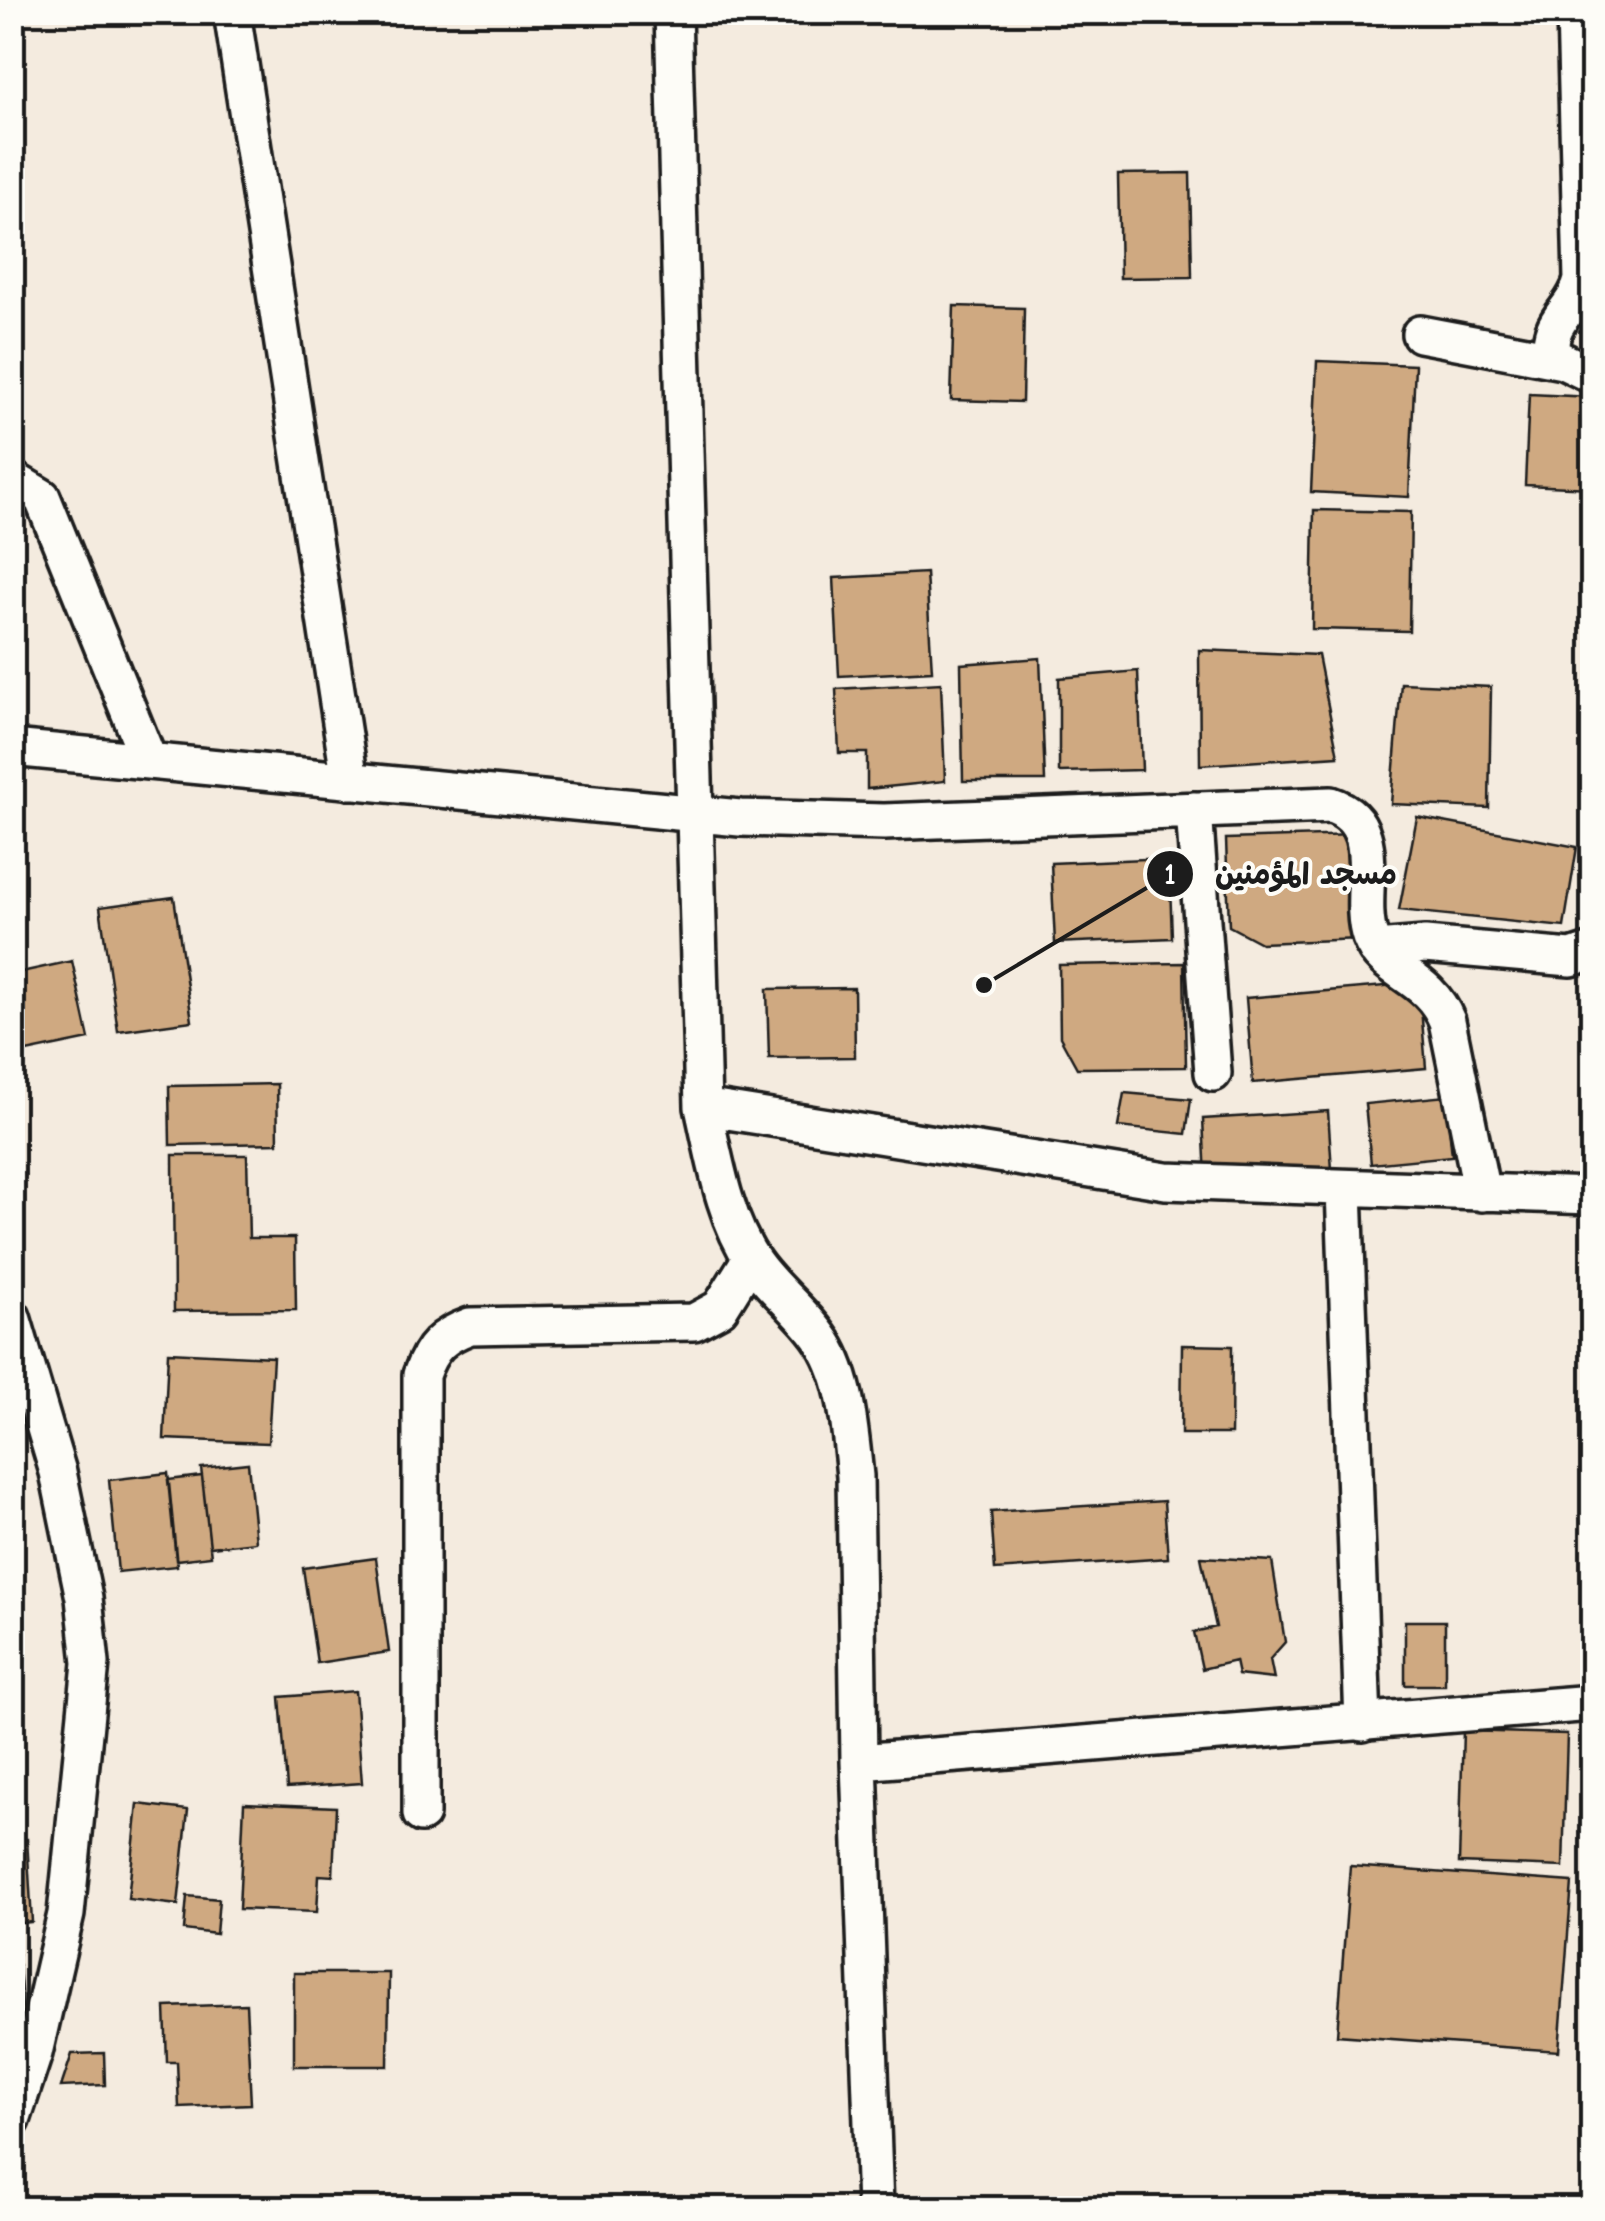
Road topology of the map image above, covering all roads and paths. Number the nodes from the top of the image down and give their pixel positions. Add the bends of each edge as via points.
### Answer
1 (232, 12) edge
2 (673, 12) edge
3 (1575, 12) edge
4 (1420, 334) dead end
5 (1552, 359) junction
6 (1592, 375) edge
7 (12, 479) edge
8 (12, 748) edge
9 (149, 762) junction
10 (350, 781) junction
11 (1194, 810) junction
12 (693, 814) junction
13 (1376, 949) junction
14 (1592, 952) edge
15 (1212, 1073) dead end
16 (703, 1108) junction
17 (1344, 1189) junction
18 (1482, 1193) junction
19 (1592, 1196) edge
20 (751, 1258) junction
21 (12, 1317) edge
22 (1592, 1703) edge
23 (1363, 1723) junction
24 (859, 1762) junction
25 (421, 1814) dead end
26 (23, 2054) edge
27 (12, 2120) edge
28 (875, 2208) edge

1 - 10 street
2 - 12 street
3 - 5 street via 1582,280 1551,333
4 - 5 street
5 - 6 street
7 - 9 street via 42,497
8 - 9 street
9 - 10 street
10 - 12 street
11 - 12 street via 884,822
11 - 13 street via 1320,805 1353,816 1364,837 1368,926
11 - 15 street
12 - 16 street
13 - 14 street via 1425,945 1570,958
13 - 18 street via 1440,1004
16 - 17 street via 1166,1181
16 - 20 street via 724,1198
17 - 18 street
17 - 23 street
18 - 19 street
20 - 24 street via 820,1336 837,1368 854,1476
20 - 25 street via 720,1308 694,1322 470,1326 446,1334 429,1352 421,1375
21 - 26 street via 58,1472 92,1663 66,1914
22 - 23 street
23 - 24 street
24 - 28 street
26 - 27 street

